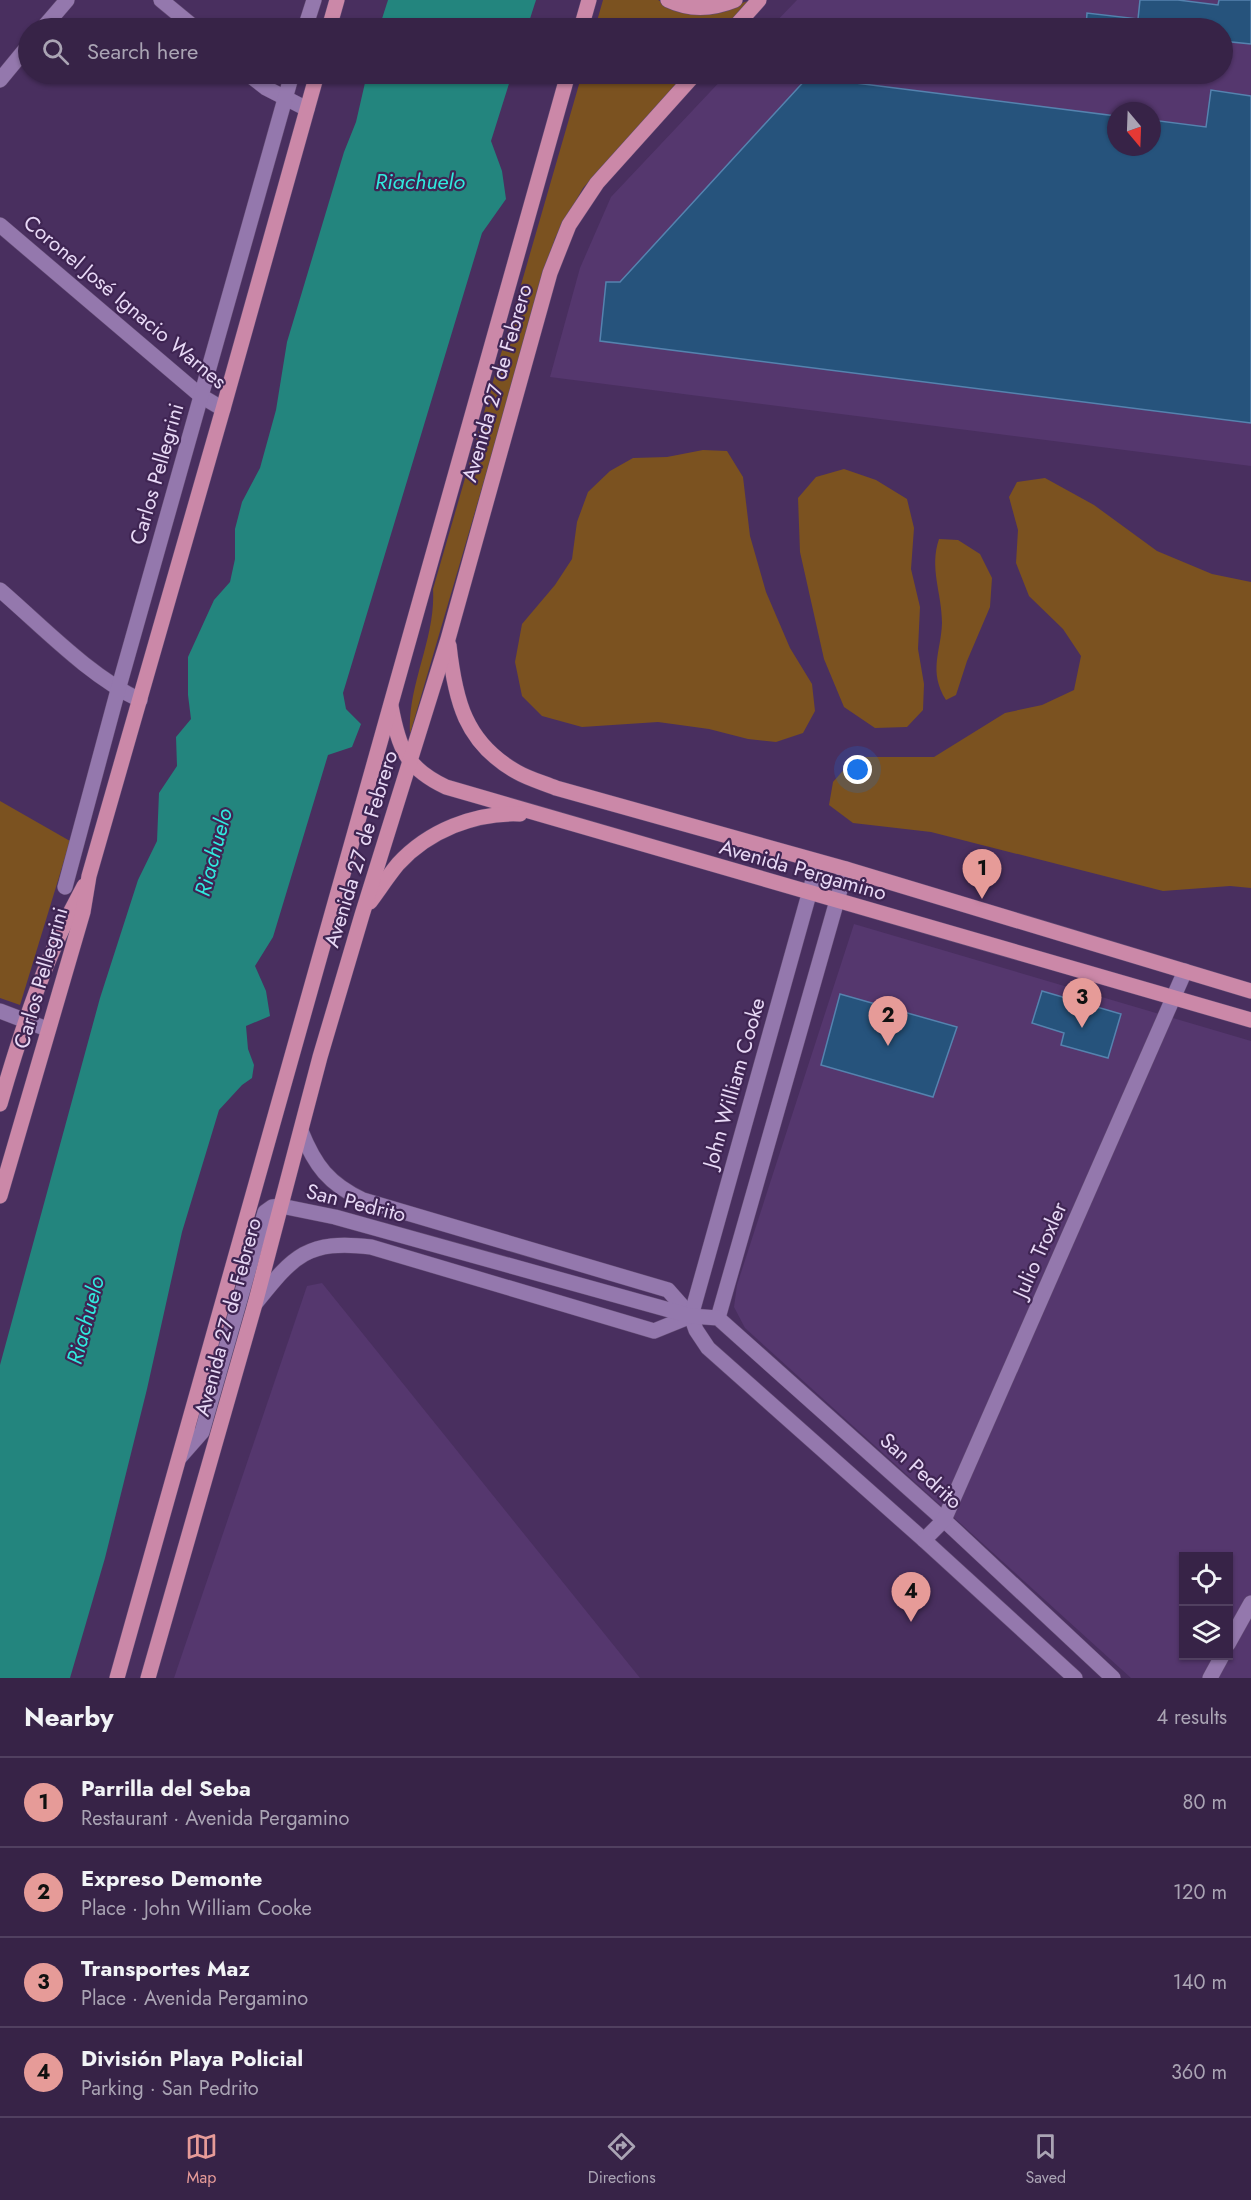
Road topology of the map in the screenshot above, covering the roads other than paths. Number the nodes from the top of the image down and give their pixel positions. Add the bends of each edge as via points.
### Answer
1 (67, 0) edge
2 (161, 0) edge
3 (314, 0) edge
4 (337, 0) edge
5 (589, 0) edge
6 (668, 0) edge
7 (735, 0) edge
8 (759, 0) edge
9 (52, 18) edge
10 (183, 18) edge
11 (308, 18) edge
12 (332, 18) edge
13 (584, 18) edge
14 (743, 18) edge
15 (18, 58) edge
16 (0, 80) edge
17 (261, 84) edge
18 (289, 84) edge
19 (314, 84) edge
20 (565, 84) edge
21 (686, 84) edge
22 (285, 98) junction
23 (307, 109) junction
24 (0, 225) edge
25 (201, 396) junction
26 (224, 409) junction
27 (0, 590) edge
28 (448, 639) junction
29 (118, 690) junction
30 (140, 700) junction
31 (391, 703) junction
32 (410, 763) junction
33 (538, 815) junction
34 (818, 862) junction
35 (846, 869) junction
36 (89, 876) junction
37 (65, 887) dead end
38 (809, 894) junction
39 (837, 901) junction
40 (362, 915) junction
41 (1185, 971) junction
42 (1251, 991) edge
43 (1174, 998) junction
44 (0, 1011) edge
45 (1251, 1020) edge
46 (24, 1022) junction
47 (47, 1029) junction
48 (0, 1104) edge
49 (300, 1131) junction
50 (0, 1196) edge
51 (281, 1206) junction
52 (255, 1304) junction
53 (691, 1316) junction
54 (718, 1318) junction
55 (180, 1457) junction
56 (944, 1520) junction
57 (924, 1540) junction
58 (1251, 1603) edge
59 (1233, 1635) edge
60 (1220, 1660) edge
61 (117, 1678) edge
62 (148, 1678) edge
63 (1075, 1678) edge
64 (1113, 1678) edge
65 (1210, 1678) edge

1 - 9 street
2 - 10 street
3 - 11 street
4 - 12 main road
5 - 13 main road
6 - 7 main road via 701,8
8 - 14 main road
15 - 16 street
17 - 22 street
18 - 22 street, Carlos Pellegrini
19 - 23 main road, Carlos Pellegrini
20 - 31 main road, Avenida 27 de Febrero
21 - 28 main road, Avenida 27 de Febrero via 597,183 566,234 550,273
22 - 23 street
22 - 25 street, Carlos Pellegrini
23 - 26 main road, Carlos Pellegrini
24 - 25 street, Coronel José Ignacio Warnes
25 - 26 street, Coronel José Ignacio Warnes
25 - 29 street, Carlos Pellegrini
26 - 30 main road, Carlos Pellegrini
27 - 29 street
28 - 32 main road, Avenida 27 de Febrero
28 - 34 main road, Avenida Pergamino via 453,684 468,724 479,741 518,772 556,788
29 - 30 street
29 - 37 street, Carlos Pellegrini
30 - 36 main road, Carlos Pellegrini
31 - 32 main road, Avenida Pergamino via 396,731
31 - 55 main road, Avenida 27 de Febrero
32 - 33 main road, Avenida Pergamino via 446,787
32 - 40 main road, Avenida 27 de Febrero
33 - 38 main road, Avenida Pergamino
33 - 40 main road via 487,816 448,828 422,843 398,864
34 - 35 main road, Avenida Pergamino
34 - 38 street, John William Cooke
35 - 39 street
35 - 41 main road, Avenida Pergamino
36 - 46 main road, Carlos Pellegrini via 56,942
36 - 47 main road, Carlos Pellegrini via 83,912
38 - 39 main road, Avenida Pergamino
38 - 53 street, John William Cooke
39 - 43 main road, Avenida Pergamino
39 - 54 street
40 - 49 main road, Avenida 27 de Febrero
41 - 42 main road, Avenida Pergamino
41 - 43 street, Julio Troxler
43 - 45 main road, Avenida Pergamino
43 - 56 street, Julio Troxler
44 - 46 street
46 - 47 street
46 - 48 main road, Carlos Pellegrini
47 - 50 main road, Carlos Pellegrini
49 - 51 main road, Avenida 27 de Febrero
49 - 53 street, San Pedrito via 328,1178 354,1196 668,1290
51 - 52 main road, Avenida 27 de Febrero
51 - 53 street, San Pedrito via 335,1217
51 - 55 street, San Pedrito via 265,1212 202,1432
52 - 53 street, San Pedrito via 292,1261 307,1251 349,1244 371,1247 654,1331
52 - 62 main road, Avenida 27 de Febrero
53 - 54 street, San Pedrito
53 - 57 street, San Pedrito via 708,1348
54 - 56 street, San Pedrito
55 - 61 main road, Avenida 27 de Febrero
56 - 57 street, Julio Troxler
56 - 64 street, San Pedrito
57 - 63 street, San Pedrito
58 - 59 street
60 - 65 street

